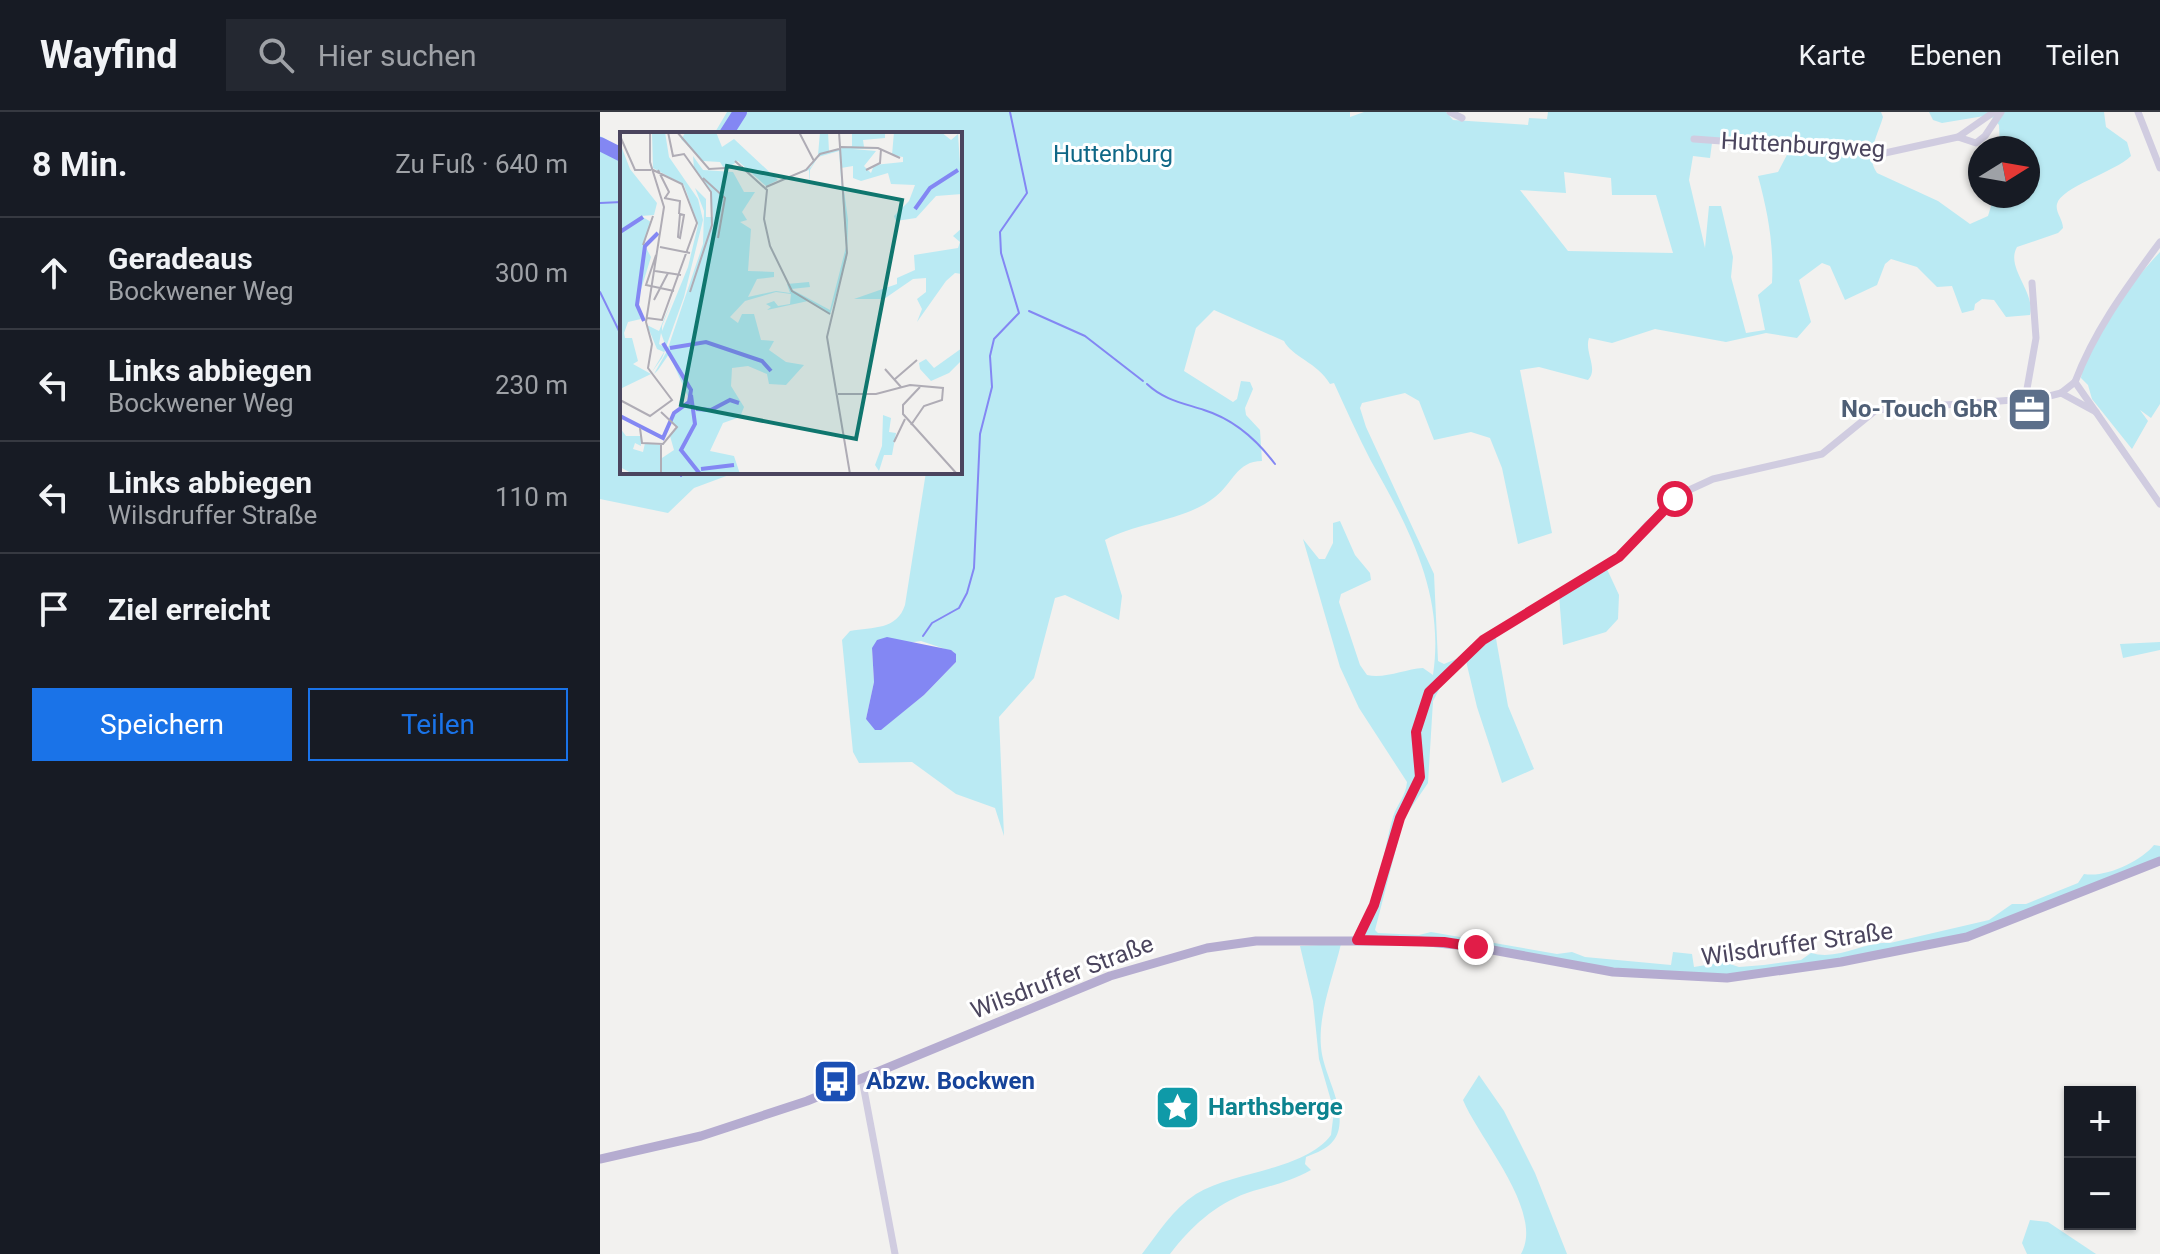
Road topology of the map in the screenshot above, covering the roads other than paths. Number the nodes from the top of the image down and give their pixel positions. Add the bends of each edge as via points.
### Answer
1 (1450, 112) edge
2 (1994, 112) edge
3 (2001, 112) edge
4 (2138, 112) edge
5 (1462, 118) dead end
6 (1958, 137) junction
7 (1694, 139) dead end
8 (2160, 168) edge
9 (2160, 242) edge
10 (2032, 283) dead end
11 (2075, 382) junction
12 (2061, 393) junction
13 (2025, 400) junction
14 (2096, 412) junction
15 (2160, 504) edge
16 (2160, 861) edge
17 (1357, 940) junction
18 (862, 1079) junction
19 (600, 1159) edge
20 (895, 1254) edge

1 - 5 street
2 - 6 street, Huttenburgweg
3 - 6 street, Huttenburgweg via 1976,143
4 - 8 street
6 - 7 street, Huttenburgweg via 1885,153
9 - 11 street via 2109,312
10 - 13 street via 2036,338
11 - 12 street
11 - 14 street
12 - 13 street
12 - 14 street
13 - 17 street via 1876,410 1822,454 1713,479 1675,499 1606,567 1483,640 1424,702 1416,732 1420,777
14 - 15 street
16 - 17 main road, Wilsdruffer Straße via 1967,937 1727,978 1613,972 1444,942
17 - 18 main road, Wilsdruffer Straße via 1231,944 1139,965
18 - 19 main road, Wilsdruffer Straße via 701,1136
18 - 20 street

